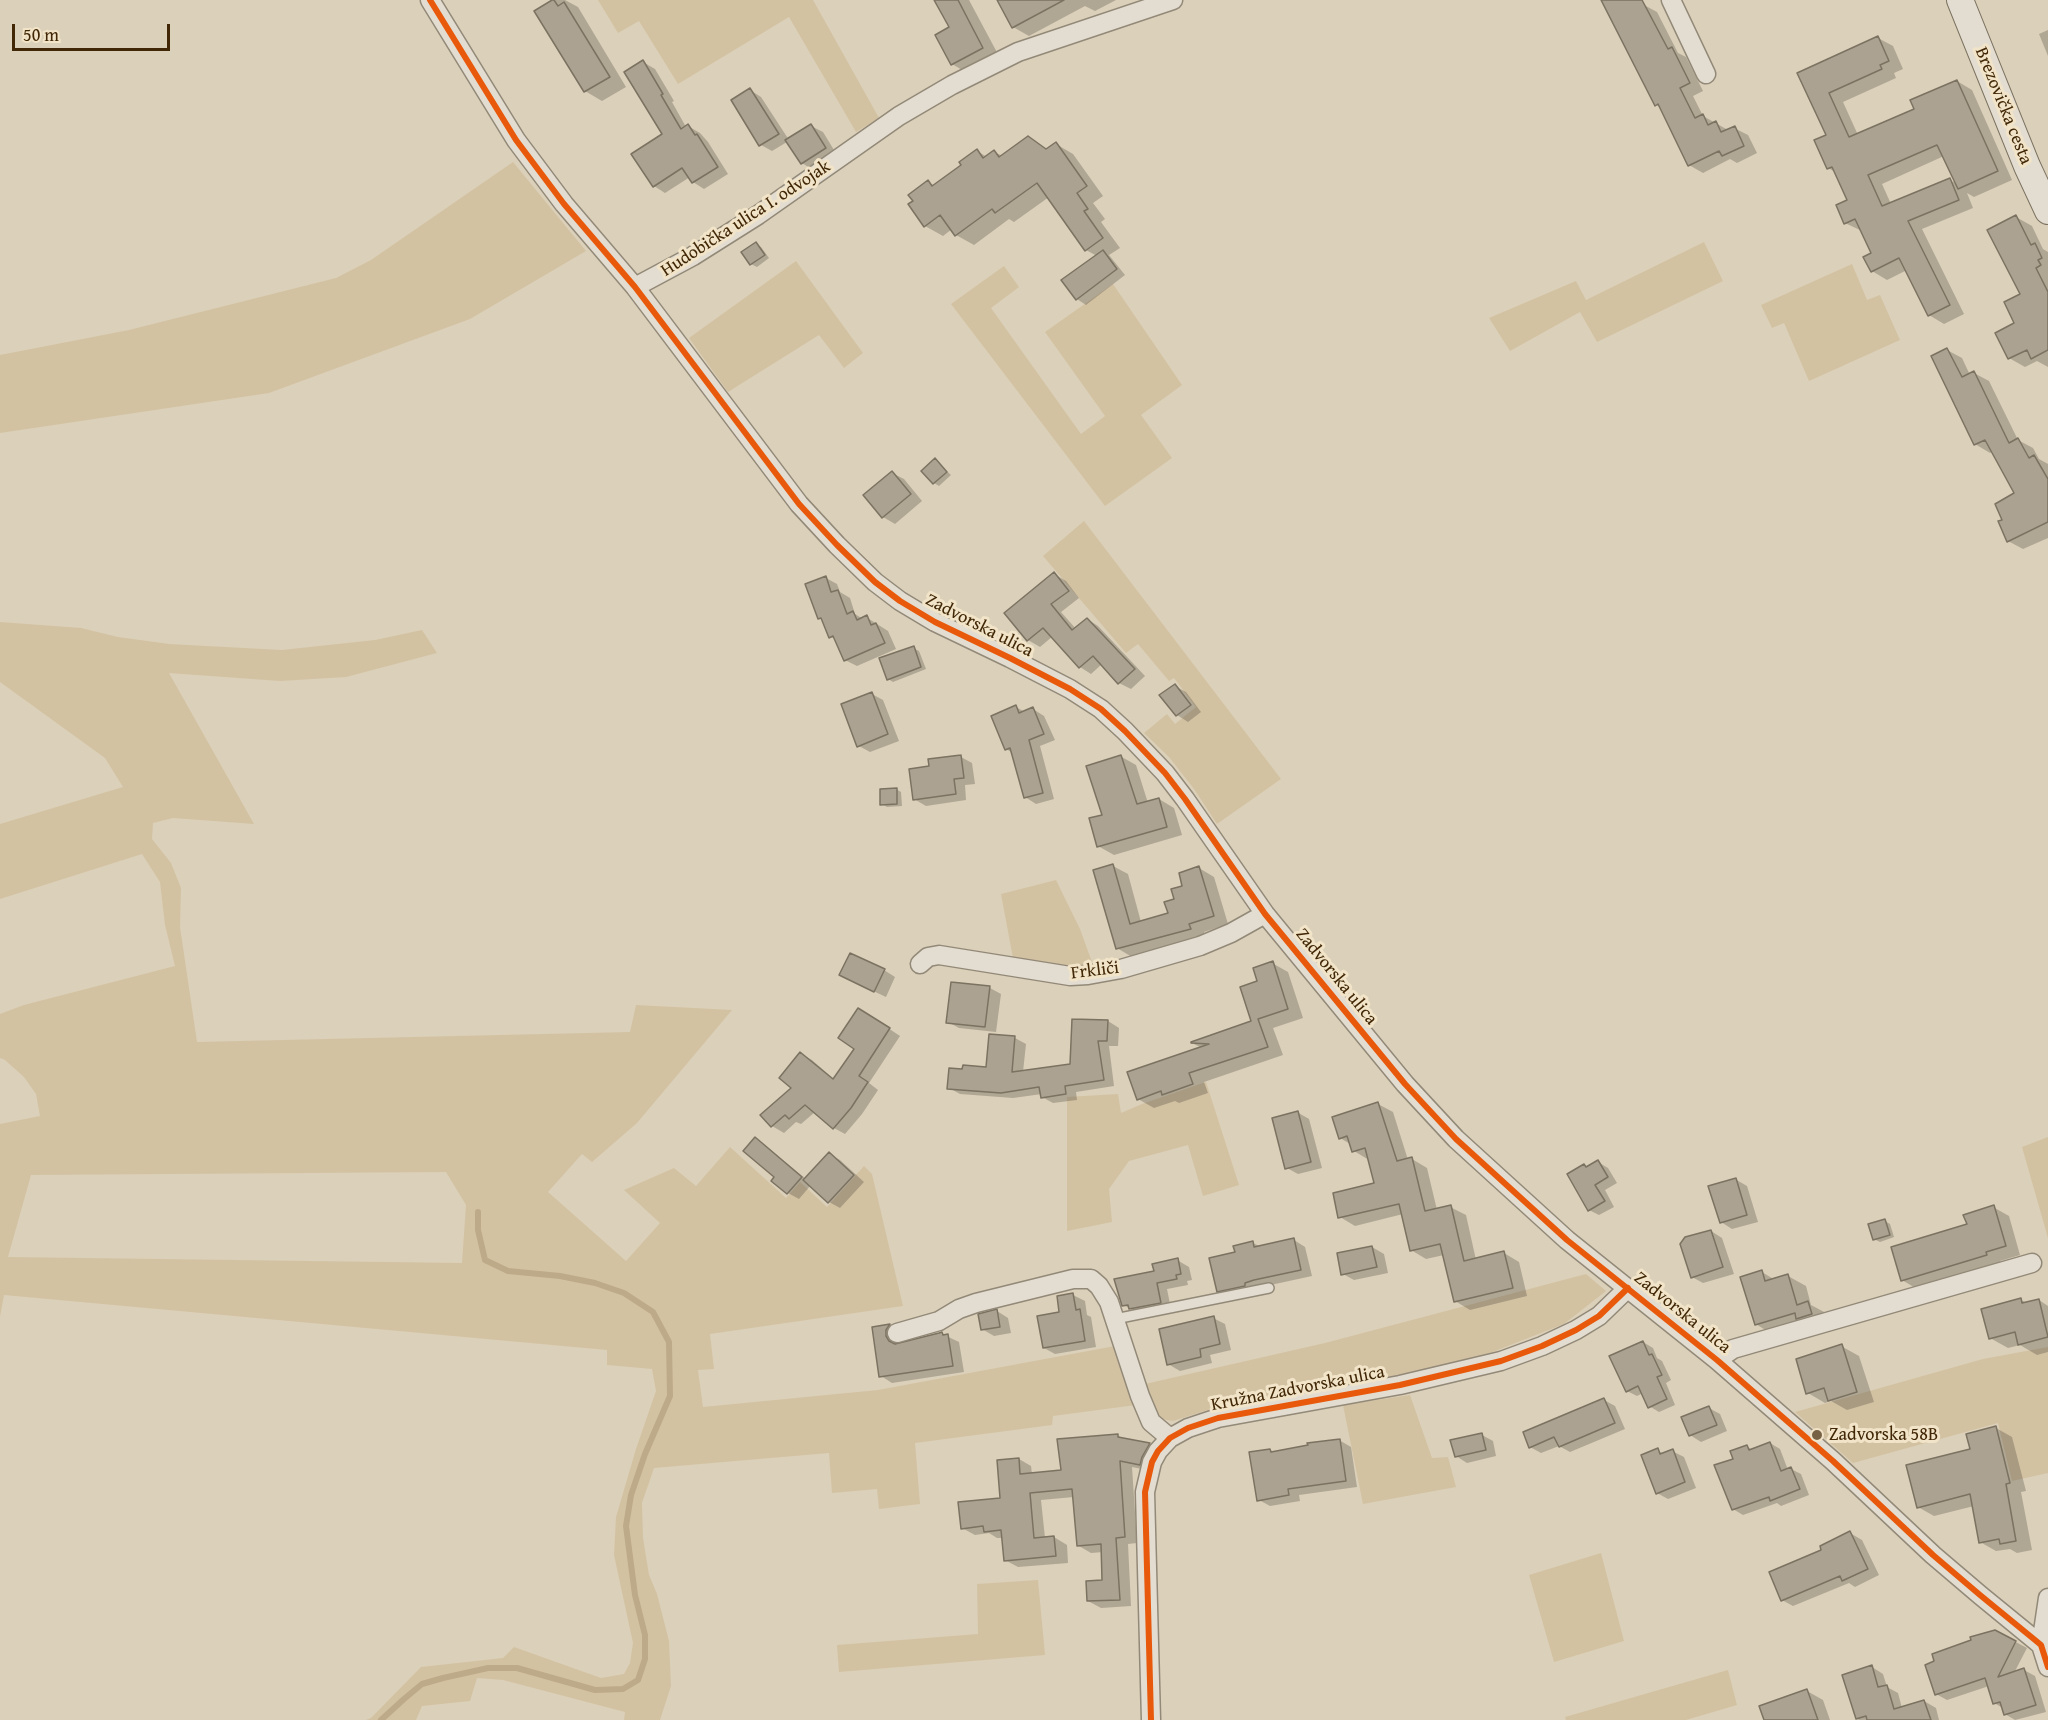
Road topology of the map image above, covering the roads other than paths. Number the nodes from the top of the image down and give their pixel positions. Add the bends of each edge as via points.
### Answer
1 (430, 0) edge
2 (1173, 0) edge
3 (1671, 0) edge
4 (1960, 0) edge
5 (1706, 74) dead end
6 (2048, 211) edge
7 (635, 287) junction
8 (1265, 914) junction
9 (920, 964) dead end
10 (2032, 1263) dead end
11 (1269, 1288) dead end
12 (1628, 1288) junction
13 (1115, 1319) junction
14 (897, 1333) dead end
15 (1717, 1360) junction
16 (1170, 1438) junction
17 (2048, 1598) edge
18 (2041, 1645) junction
19 (2048, 1667) edge
20 (1151, 1720) edge

1 - 7 street via 516,140
2 - 7 street, Hudobička ulica I. odvojak via 1018,52 952,85 898,116 739,227
3 - 5 street
4 - 6 main road, Brezovička cesta
7 - 8 street, Zadvorska ulica via 799,504 837,545 900,601 1101,709 1165,773
8 - 9 street, Frkliči via 1200,946 1088,975 1070,976 939,955
8 - 12 street, Zadvorska ulica via 1405,1084 1456,1139 1567,1240
10 - 15 street, Zadvorska ulica via 1733,1349
11 - 13 lane
12 - 15 street, Zadvorska ulica
12 - 16 street, Kružna Zadvorska ulica via 1599,1316 1576,1330 1501,1361 1400,1385 1218,1418
13 - 14 street via 1099,1286 1090,1279 1073,1280 976,1303 939,1321
13 - 16 street via 1151,1422
15 - 18 street, Zadvorska ulica via 1933,1555
16 - 20 street, Kružna Zadvorska ulica via 1152,1462 1145,1492
17 - 18 street
18 - 19 street

